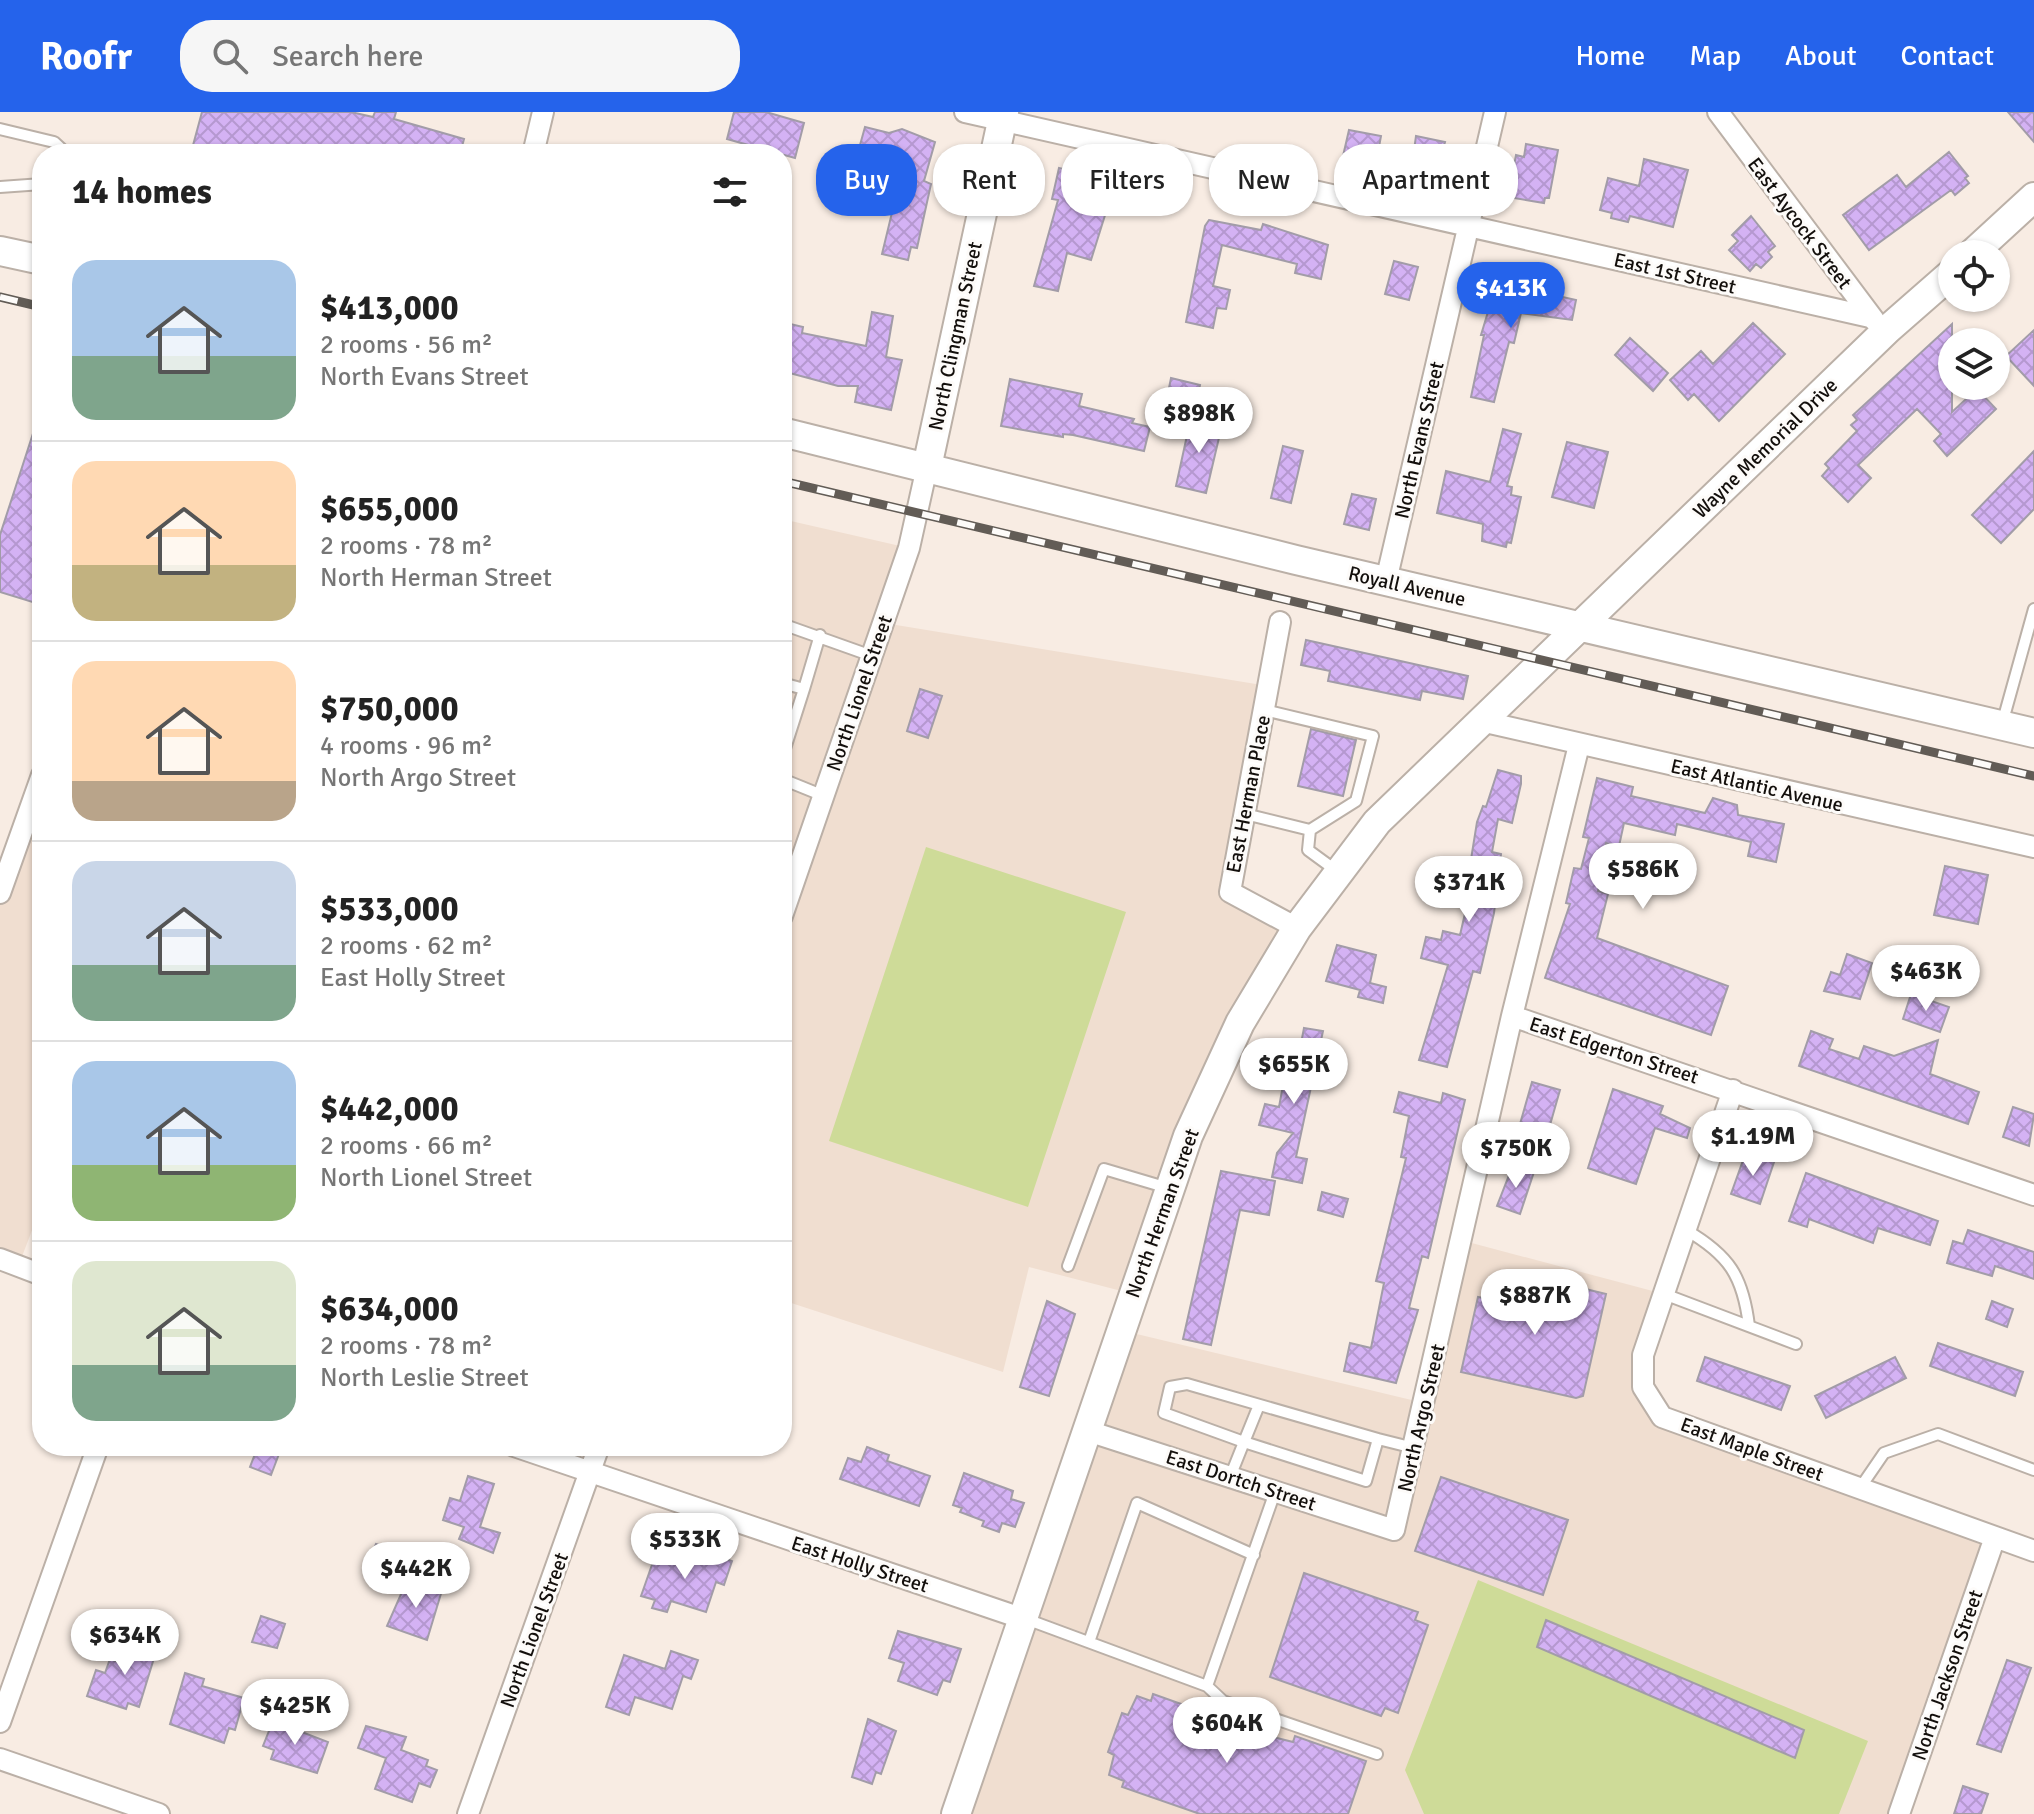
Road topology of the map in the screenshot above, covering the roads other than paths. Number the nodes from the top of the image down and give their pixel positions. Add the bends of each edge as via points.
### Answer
1 (543, 112) edge
2 (965, 112) edge
3 (1495, 112) edge
4 (1718, 112) edge
5 (1003, 117) edge
6 (0, 129) edge
7 (56, 144) edge
8 (535, 144) edge
9 (32, 185) edge
10 (0, 187) edge
11 (2034, 197) edge
12 (1469, 226) junction
13 (1987, 240) edge
14 (0, 251) edge
15 (32, 258) edge
16 (1938, 283) edge
17 (1879, 323) junction
18 (792, 434) edge
19 (927, 467) junction
20 (1386, 581) junction
21 (2034, 609) edge
22 (1280, 622) dead end
23 (792, 627) edge
24 (1581, 627) junction
25 (820, 635) junction
26 (872, 656) junction
27 (792, 686) edge
28 (804, 689) junction
29 (1264, 710) junction
30 (1481, 721) junction
31 (2001, 726) junction
32 (792, 727) edge
33 (2034, 733) edge
34 (1579, 745) junction
35 (792, 783) edge
36 (824, 796) junction
37 (32, 803) edge
38 (1245, 814) junction
39 (1310, 830) junction
40 (2034, 847) edge
41 (1339, 873) junction
42 (792, 887) edge
43 (0, 893) edge
44 (1297, 928) junction
45 (1512, 1016) junction
46 (1733, 1090) junction
47 (1170, 1188) junction
48 (2034, 1195) edge
49 (1686, 1230) junction
50 (0, 1259) edge
51 (1068, 1266) dead end
52 (32, 1271) edge
53 (1664, 1294) junction
54 (1749, 1326) junction
55 (1796, 1344) dead end
56 (1259, 1405) junction
57 (1088, 1431) junction
58 (1378, 1439) junction
59 (1244, 1442) junction
60 (1414, 1448) junction
61 (94, 1456) edge
62 (542, 1456) edge
63 (596, 1456) edge
64 (2034, 1470) edge
65 (590, 1473) junction
66 (1230, 1477) junction
67 (1860, 1488) junction
68 (1275, 1492) junction
69 (1394, 1530) joint
70 (1995, 1537) junction
71 (2034, 1551) edge
72 (1254, 1555) junction
73 (1024, 1619) junction
74 (1089, 1642) junction
75 (1207, 1686) junction
76 (0, 1722) edge
77 (1377, 1754) dead end
78 (0, 1759) edge
79 (159, 1814) edge
80 (468, 1814) edge
81 (956, 1814) edge
82 (1899, 1814) edge

1 - 8 street
2 - 5 street, East 1st Street
3 - 12 street, North Evans Street
4 - 17 street, East Aycock Street
5 - 12 street, East 1st Street
5 - 19 main road, North Clingman Street
6 - 7 lane
9 - 10 lane
11 - 13 main road
12 - 17 street, East 1st Street
12 - 20 street, North Evans Street
14 - 15 main road
16 - 17 main road, Wayne Memorial Drive
17 - 24 main road, Wayne Memorial Drive
18 - 19 main road, Royall Avenue
19 - 20 main road, Royall Avenue
19 - 26 street, North Lionel Street via 909,548
20 - 24 main road, Royall Avenue
21 - 31 lane
22 - 29 street, East Herman Place
23 - 25 lane
24 - 30 main road, North Herman Street
24 - 31 main road, Royall Avenue
25 - 26 lane
25 - 28 lane
26 - 36 street, North Lionel Street
27 - 28 lane
28 - 32 lane
29 - 38 street, East Herman Place
29 - 39 lane via 1373,736 1356,801
30 - 34 street, East Atlantic Avenue
30 - 41 main road, North Herman Street via 1377,822
31 - 33 main road, Royall Avenue
34 - 40 street, East Atlantic Avenue
34 - 45 street, North Argo Street
35 - 36 lane
36 - 42 street, North Lionel Street
37 - 43 street
38 - 39 lane
38 - 44 street, East Herman Place via 1230,892
39 - 41 lane via 1308,850
41 - 44 main road, North Herman Street
44 - 47 main road, North Herman Street via 1240,1023
45 - 46 street, East Edgerton Street
45 - 60 street, North Argo Street
46 - 48 street, East Edgerton Street
46 - 49 street, East Maple Street
47 - 51 lane via 1104,1169
47 - 57 main road, North Herman Street
49 - 53 street, East Maple Street
49 - 54 lane via 1712,1245 1731,1265 1745,1298
50 - 52 street
53 - 54 lane
53 - 67 street, East Maple Street via 1643,1355 1643,1387 1662,1417
54 - 55 lane
56 - 58 lane
56 - 59 lane
56 - 59 lane via 1187,1384 1170,1387 1164,1413
57 - 66 street, East Dortch Street
57 - 73 main road, North Herman Street
58 - 59 lane via 1366,1481
58 - 60 lane
59 - 66 lane
60 - 69 street, North Argo Street
61 - 76 street
62 - 65 street, East Holly Street
63 - 65 street, North Lionel Street
64 - 67 lane via 1938,1434 1884,1453
65 - 73 street, East Holly Street
65 - 80 street, North Lionel Street
66 - 68 street, East Dortch Street
67 - 70 street, East Maple Street
68 - 69 street, East Dortch Street
68 - 72 lane
70 - 71 street, East Maple Street
70 - 82 street, North Jackson Street
72 - 74 lane via 1137,1503
72 - 75 lane
73 - 74 lane
73 - 81 main road, North Herman Street
74 - 75 lane
75 - 77 lane via 1223,1701
78 - 79 street

